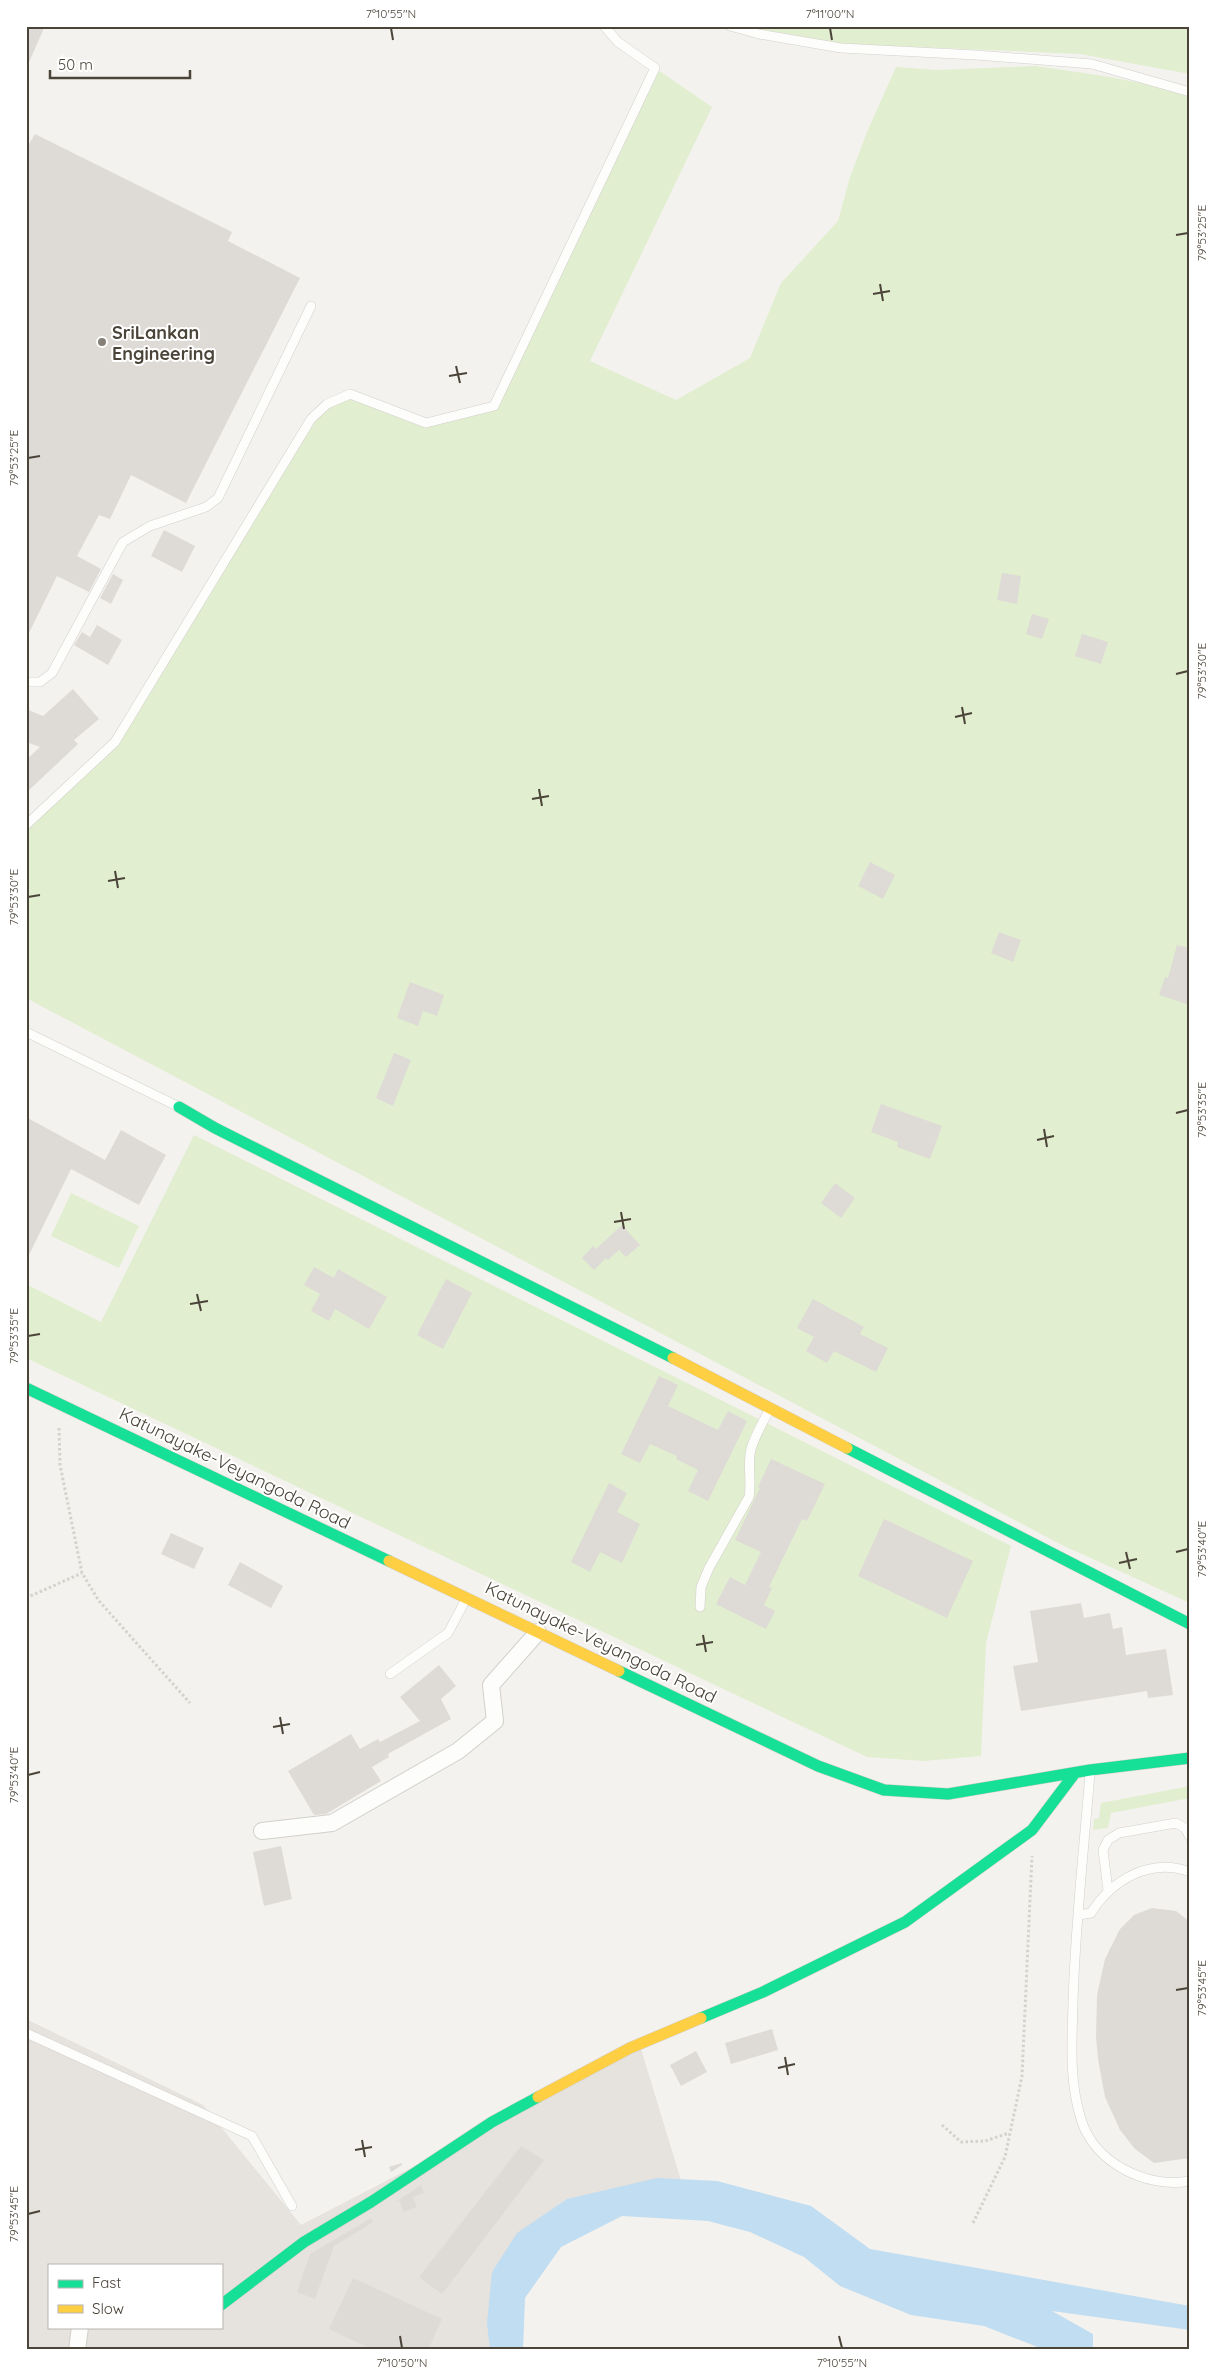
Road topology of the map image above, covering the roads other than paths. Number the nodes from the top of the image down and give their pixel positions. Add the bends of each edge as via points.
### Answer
1 (604, 26) edge
2 (730, 26) edge
3 (1190, 92) edge
4 (311, 306) dead end
5 (26, 682) edge
6 (26, 825) edge
7 (26, 1032) edge
8 (179, 1107) joint
9 (26, 1388) edge
10 (770, 1408) junction
11 (466, 1598) junction
12 (700, 1607) dead end
13 (1190, 1624) edge
14 (538, 1632) junction
15 (390, 1674) dead end
16 (1190, 1758) edge
17 (1090, 1770) junction
18 (1075, 1773) junction
19 (262, 1830) dead end
20 (1190, 1837) edge
21 (1190, 1872) edge
22 (1108, 1891) junction
23 (1079, 1915) junction
24 (26, 2033) edge
25 (1190, 2182) edge
26 (292, 2206) dead end
27 (222, 2304) edge
28 (80, 2328) edge
29 (77, 2350) edge

1 - 6 lane via 618,42 654,68 494,406 426,423 350,394 327,404 311,419 115,742
2 - 3 lane via 841,48 1092,64
4 - 5 lane via 218,498 206,507 144,529 123,542 52,673 40,682
7 - 8 lane
8 - 10 street via 214,1128
9 - 11 street, Katunayake-Veyangoda Road
10 - 12 lane via 751,1448 752,1485 749,1497 709,1568 701,1587
10 - 13 street
11 - 14 street, Katunayake-Veyangoda Road
11 - 15 lane via 448,1633
14 - 18 street, Katunayake-Veyangoda Road via 818,1766 884,1790 948,1794
14 - 19 street via 491,1684 495,1721 458,1751 332,1823
16 - 17 street, Katunayake-Veyangoda Road
17 - 18 street, Katunayake-Veyangoda Road
17 - 23 lane
18 - 27 street via 1032,1830 905,1922 763,1992 630,2048 492,2122 304,2242
20 - 22 lane via 1185,1828 1176,1823 1118,1833 1108,1840 1103,1850
21 - 22 lane via 1174,1868 1137,1872
22 - 23 lane via 1091,1913
23 - 25 lane via 1071,2058 1081,2121 1097,2148 1120,2168 1149,2180 1178,2184
24 - 26 lane via 252,2136
28 - 29 street

